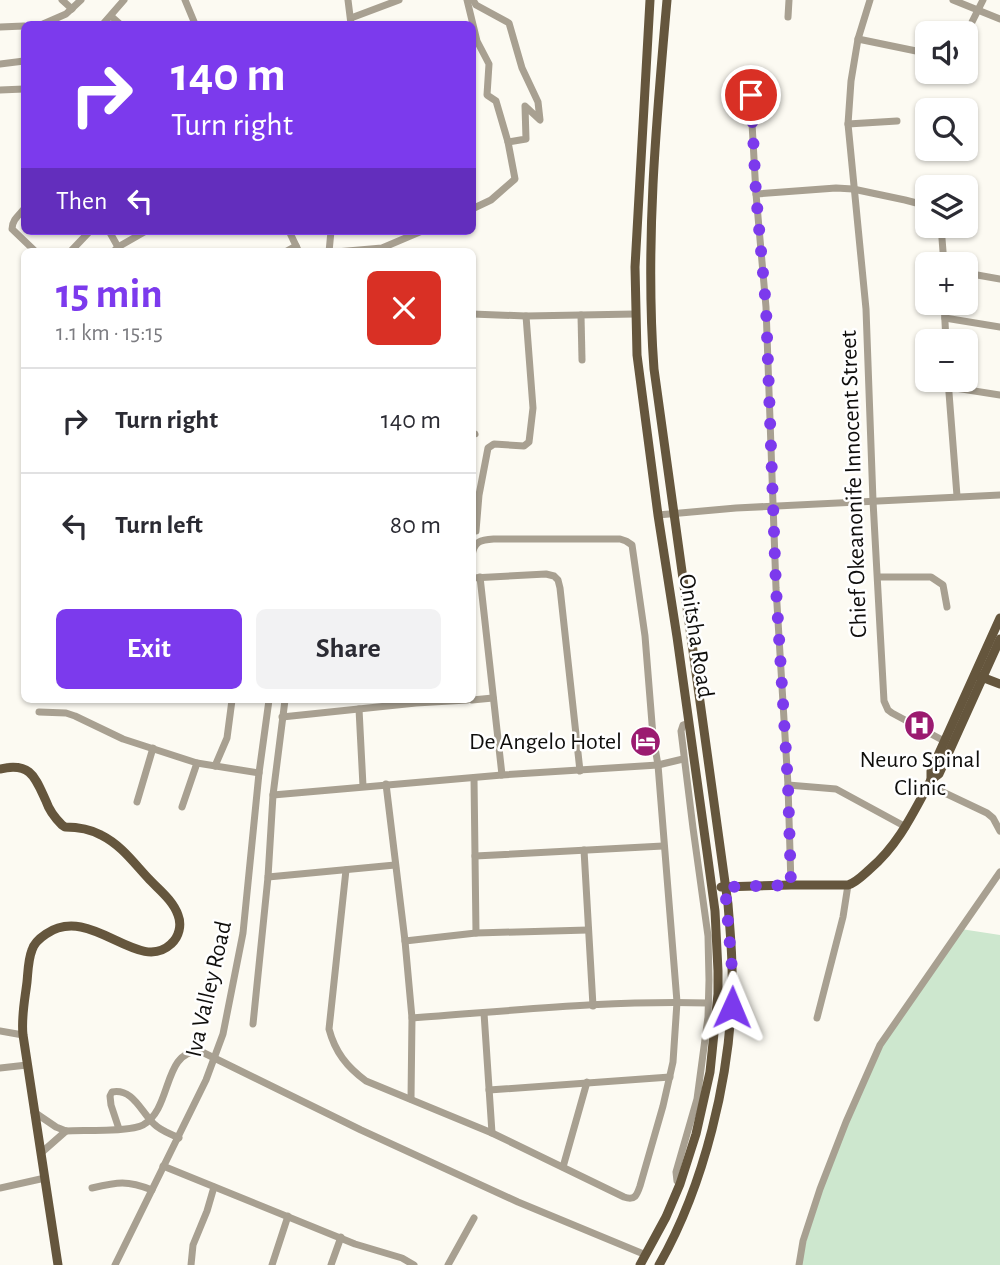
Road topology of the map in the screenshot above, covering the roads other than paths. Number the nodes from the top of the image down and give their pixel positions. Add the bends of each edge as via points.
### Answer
1 (62, 0) edge
2 (81, 0) edge
3 (124, 0) edge
4 (185, 0) edge
5 (348, 0) edge
6 (399, 0) edge
7 (467, 0) edge
8 (473, 0) edge
9 (650, 0) edge
10 (667, 0) edge
11 (789, 0) edge
12 (870, 0) edge
13 (953, 0) edge
14 (983, 0) edge
15 (72, 9) junction
16 (978, 9) junction
17 (111, 16) junction
18 (788, 18) dead end
19 (1000, 19) edge
20 (52, 21) edge
21 (106, 21) edge
22 (117, 21) edge
23 (194, 21) edge
24 (351, 21) edge
25 (472, 21) edge
26 (972, 21) edge
27 (21, 26) edge
28 (0, 27) edge
29 (476, 37) edge
30 (858, 39) junction
31 (915, 51) edge
32 (21, 61) edge
33 (0, 64) edge
34 (749, 70) dead end
35 (21, 89) edge
36 (0, 90) edge
37 (897, 121) dead end
38 (848, 124) junction
39 (509, 142) junction
40 (853, 189) junction
41 (756, 194) junction
42 (915, 202) edge
43 (476, 207) edge
44 (21, 213) edge
45 (86, 235) edge
46 (139, 235) edge
47 (413, 235) edge
48 (32, 248) edge
49 (74, 248) edge
50 (118, 248) edge
51 (382, 248) edge
52 (978, 274) edge
53 (1000, 279) edge
54 (476, 314) edge
55 (635, 314) junction
56 (581, 315) junction
57 (945, 315) edge
58 (526, 316) junction
59 (945, 318) junction
60 (1000, 327) edge
61 (945, 329) edge
62 (582, 360) dead end
63 (978, 390) edge
64 (949, 392) edge
65 (1000, 395) edge
66 (1000, 495) edge
67 (957, 496) junction
68 (873, 501) junction
69 (773, 506) junction
70 (674, 512) junction
71 (658, 514) junction
72 (477, 531) dead end
73 (476, 543) edge
74 (878, 577) junction
75 (476, 578) edge
76 (947, 607) dead end
77 (1000, 618) edge
78 (1000, 639) edge
79 (985, 662) junction
80 (1000, 670) edge
81 (979, 676) junction
82 (1000, 684) edge
83 (493, 698) junction
84 (476, 700) edge
85 (232, 703) edge
86 (269, 703) edge
87 (284, 703) edge
88 (408, 703) edge
89 (359, 709) junction
90 (39, 712) dead end
91 (282, 717) junction
92 (689, 723) junction
93 (946, 742) junction
94 (153, 748) junction
95 (683, 759) junction
96 (197, 763) junction
97 (657, 765) junction
98 (215, 766) junction
99 (0, 769) edge
100 (580, 771) junction
101 (259, 773) junction
102 (502, 775) junction
103 (474, 778) junction
104 (930, 782) junction
105 (386, 784) junction
106 (788, 785) junction
107 (363, 786) junction
108 (273, 795) junction
109 (137, 803) dead end
110 (182, 807) dead end
111 (906, 827) junction
112 (1000, 831) edge
113 (663, 846) junction
114 (584, 850) junction
115 (475, 856) junction
116 (396, 865) junction
117 (345, 870) junction
118 (1000, 872) edge
119 (268, 877) junction
120 (791, 885) junction
121 (848, 886) junction
122 (712, 887) junction
123 (725, 887) junction
124 (588, 930) junction
125 (476, 933) junction
126 (405, 941) junction
127 (677, 1002) junction
128 (708, 1003) junction
129 (593, 1006) junction
130 (484, 1013) junction
131 (412, 1018) junction
132 (817, 1018) dead end
133 (253, 1024) dead end
134 (0, 1031) edge
135 (23, 1035) junction
136 (216, 1058) junction
137 (27, 1065) junction
138 (0, 1068) edge
139 (670, 1077) junction
140 (587, 1082) junction
141 (489, 1090) junction
142 (411, 1099) junction
143 (34, 1112) junction
144 (149, 1119) junction
145 (119, 1129) junction
146 (66, 1131) junction
147 (492, 1133) junction
148 (179, 1138) junction
149 (41, 1153) junction
150 (163, 1166) junction
151 (563, 1167) junction
152 (45, 1178) junction
153 (680, 1184) junction
154 (214, 1187) junction
155 (0, 1188) edge
156 (92, 1188) dead end
157 (152, 1190) junction
158 (288, 1216) junction
159 (474, 1218) dead end
160 (341, 1237) junction
161 (646, 1255) junction
162 (58, 1265) edge
163 (115, 1265) edge
164 (191, 1265) edge
165 (272, 1265) edge
166 (331, 1265) edge
167 (414, 1265) edge
168 (449, 1265) edge
169 (640, 1265) edge
170 (659, 1265) edge
171 (799, 1265) edge

1 - 15 street
2 - 15 street
3 - 17 street
4 - 23 street
5 - 24 street
6 - 24 street
7 - 25 street
8 - 39 street via 509,23 538,102 540,120 525,106 526,139
9 - 55 main road, Onitsha Road
10 - 70 main road, Onitsha Road via 650,257 654,369
11 - 18 street
12 - 30 street, Chief Okeanonife Innocent Street
13 - 16 street
14 - 16 street
15 - 20 street
16 - 19 street
16 - 26 street
17 - 21 street
17 - 22 street
27 - 28 street
29 - 39 street via 489,64 487,95 496,101
30 - 31 street
30 - 38 street, Chief Okeanonife Innocent Street
32 - 33 street
34 - 41 street
35 - 36 street
37 - 38 street
38 - 40 street, Chief Okeanonife Innocent Street
39 - 43 street via 515,179
40 - 41 street
40 - 42 street
40 - 68 street, Chief Okeanonife Innocent Street via 866,309
41 - 69 street via 766,307
44 - 48 street via 12,229
45 - 49 street
46 - 50 street
47 - 51 street
52 - 53 street
54 - 58 street
55 - 56 street
55 - 71 main road, Onitsha Road
56 - 58 street
56 - 62 street
57 - 59 street
58 - 72 street via 533,408 529,442 488,448
59 - 60 street
59 - 61 street
63 - 65 street
64 - 67 street
66 - 67 street
67 - 68 street
68 - 69 street
68 - 74 street, Chief Okeanonife Innocent Street
69 - 70 street
69 - 106 street
70 - 71 street
70 - 123 main road, Onitsha Road
71 - 92 main road, Onitsha Road
73 - 97 street via 495,539 620,540 632,545
74 - 76 street via 934,578 943,585
74 - 93 street, Chief Okeanonife Innocent Street via 886,706
75 - 83 street
75 - 100 street via 546,574 558,580
77 - 79 main road
78 - 79 main road
79 - 80 main road
79 - 81 main road
81 - 82 main road
81 - 93 main road
81 - 104 main road via 944,764
83 - 84 street
83 - 102 street
85 - 98 street via 228,738
86 - 101 street, Iva Valley Road
87 - 91 street
88 - 89 street
89 - 91 street
89 - 107 street
90 - 94 street via 66,713
91 - 108 street
92 - 95 street via 683,724 681,731
92 - 122 main road, Onitsha Road
93 - 104 main road
94 - 96 street
94 - 109 street
95 - 97 street
95 - 128 street via 708,936
96 - 98 street
96 - 110 street
97 - 100 street
97 - 113 street
98 - 101 street
99 - 135 main road via 20,768 35,777 46,803 65,827 87,829 116,844 169,900 180,919 173,942 152,953 81,927 61,927 40,938 30,958
100 - 102 street
101 - 136 street, Iva Valley Road via 243,933
102 - 103 street
103 - 105 street
103 - 115 street
104 - 111 main road
104 - 112 street via 986,813
105 - 107 street
105 - 116 street
106 - 111 street via 836,789
106 - 120 street
107 - 108 street
108 - 119 street
111 - 121 main road via 881,860
113 - 114 street
113 - 127 street
114 - 115 street
114 - 124 street
115 - 125 street
116 - 117 street
116 - 126 street
117 - 119 street
117 - 142 street via 329,1029 351,1070
118 - 171 street via 880,1045 820,1189
119 - 133 street
120 - 121 main road
120 - 123 main road
121 - 132 street
122 - 123 main road
122 - 153 main road, Onitsha Road via 718,994 711,1061
123 - 170 main road, Onitsha Road via 732,1007 715,1119 692,1192
124 - 125 street
124 - 129 street
125 - 126 street
126 - 131 street
127 - 128 street
127 - 129 street
127 - 139 street
128 - 153 street via 697,1099 676,1172
129 - 130 street
130 - 131 street
130 - 141 street
131 - 142 street
134 - 135 street
135 - 137 main road
136 - 144 street via 200,1051 181,1057 164,1098
136 - 148 street, Iva Valley Road
136 - 161 street via 518,1202
137 - 138 street
137 - 143 main road
139 - 140 street
139 - 151 street via 634,1198
140 - 141 street
140 - 151 street
141 - 147 street
142 - 147 street
143 - 146 street
143 - 149 main road
144 - 145 street via 136,1128
144 - 145 street via 133,1098 115,1091 110,1100
144 - 148 street
145 - 146 street
146 - 149 street
147 - 151 street
148 - 150 street, Iva Valley Road
149 - 152 main road
150 - 154 street
150 - 157 street, Iva Valley Road
152 - 155 street
152 - 162 main road
153 - 161 main road, Onitsha Road
154 - 158 street
154 - 164 street via 193,1245
156 - 157 street via 130,1182
157 - 163 street, Iva Valley Road
158 - 160 street
158 - 165 street
159 - 168 street
160 - 166 street
160 - 167 street
161 - 169 main road, Onitsha Road

